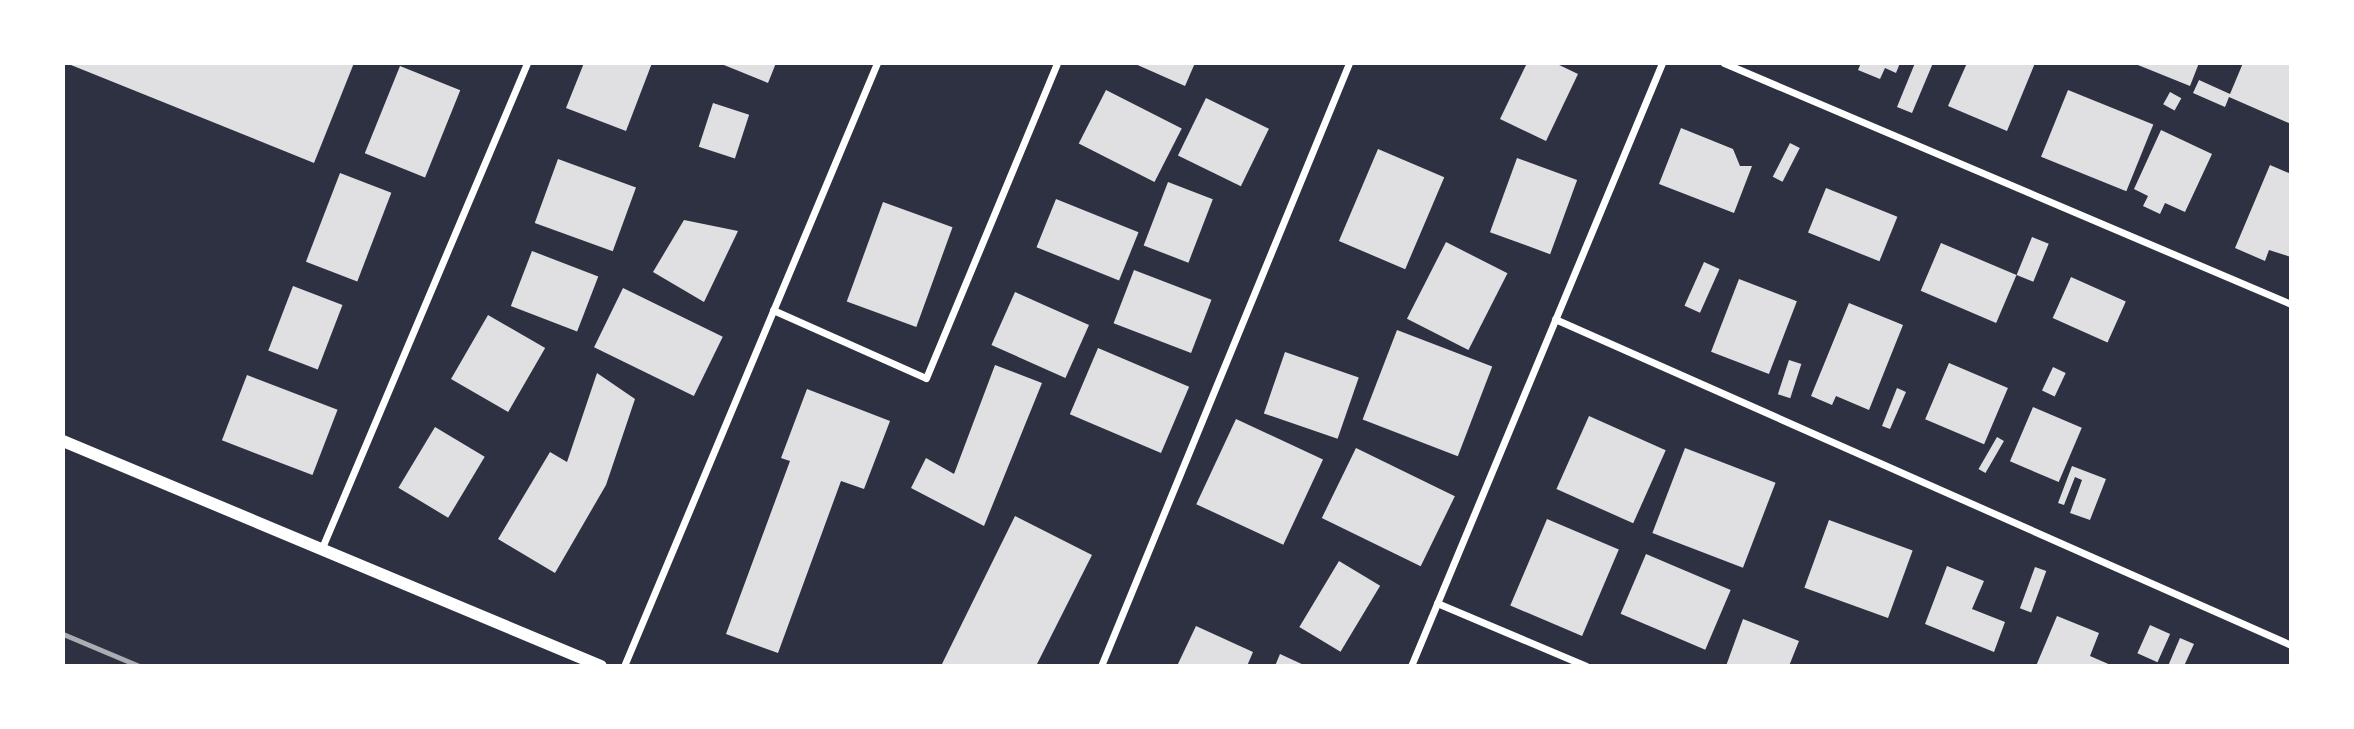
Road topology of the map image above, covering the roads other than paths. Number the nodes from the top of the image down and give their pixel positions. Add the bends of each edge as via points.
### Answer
1 (527, 63) edge
2 (877, 63) edge
3 (1057, 63) edge
4 (1349, 63) edge
5 (1662, 63) edge
6 (1724, 63) edge
7 (2291, 304) edge
8 (773, 310) junction
9 (1555, 318) junction
10 (63, 441) edge
11 (321, 550) junction
12 (1437, 603) junction
13 (2291, 645) edge
14 (601, 666) edge
15 (624, 666) edge
16 (1101, 666) edge
17 (1411, 666) edge
18 (1586, 666) edge

1 - 11 street
2 - 8 street
3 - 8 street via 926,378
4 - 16 street
5 - 9 street
6 - 7 street
8 - 15 street
9 - 12 street
9 - 13 street
10 - 11 street
11 - 14 street
12 - 17 street
12 - 18 street

